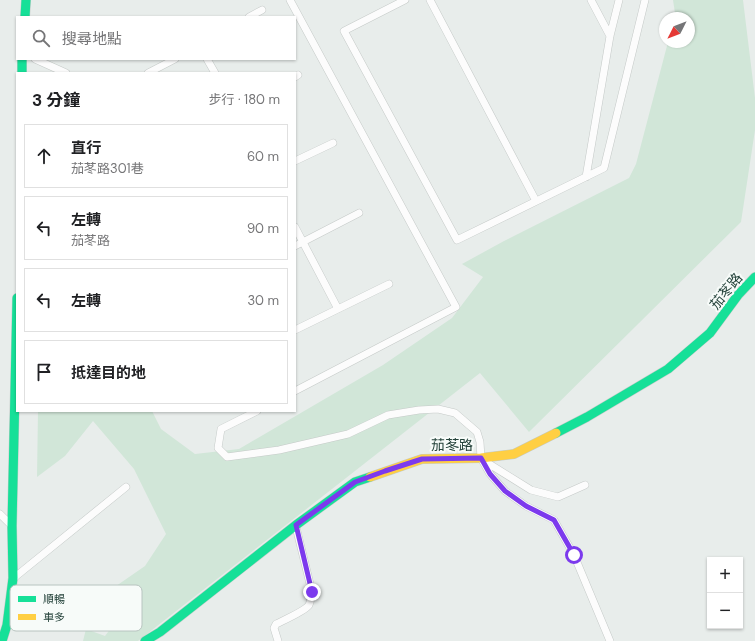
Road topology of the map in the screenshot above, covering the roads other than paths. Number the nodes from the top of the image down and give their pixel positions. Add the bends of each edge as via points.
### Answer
1 (26, 0) edge
2 (290, 0) edge
3 (405, 0) edge
4 (430, 0) edge
5 (591, 0) edge
6 (618, 0) edge
7 (645, 0) edge
8 (262, 10) dead end
9 (25, 16) edge
10 (251, 16) edge
11 (610, 36) junction
12 (22, 60) edge
13 (37, 60) edge
14 (173, 60) edge
15 (208, 60) edge
16 (22, 72) edge
17 (64, 72) edge
18 (150, 72) edge
19 (214, 72) edge
20 (333, 143) dead end
21 (296, 161) edge
22 (586, 177) junction
23 (536, 201) junction
24 (359, 213) dead end
25 (296, 229) edge
26 (303, 242) junction
27 (296, 246) edge
28 (755, 277) edge
29 (389, 284) dead end
30 (338, 309) junction
31 (296, 330) edge
32 (16, 344) edge
33 (296, 390) edge
34 (254, 412) edge
35 (481, 458) junction
36 (585, 485) dead end
37 (126, 487) dead end
38 (0, 514) edge
39 (296, 525) junction
40 (12, 526) junction
41 (13, 578) junction
42 (12, 585) edge
43 (10, 602) edge
44 (2, 641) edge
45 (145, 641) edge
46 (278, 641) edge
47 (610, 641) edge

1 - 9 street
2 - 33 lane via 456,307
3 - 23 lane via 344,31 457,240
4 - 23 lane
5 - 11 lane
6 - 11 lane
7 - 22 lane via 604,168
8 - 10 lane
11 - 22 lane
12 - 16 street
13 - 17 lane
14 - 18 lane
15 - 19 lane
20 - 21 lane
22 - 23 lane
24 - 26 lane
25 - 26 lane
26 - 27 lane
26 - 30 lane
28 - 35 street, 茄苳路 via 710,333 668,369 540,442 514,454
29 - 30 lane
30 - 31 lane
32 - 40 street
34 - 35 lane via 221,429 218,448 227,457 279,450 348,434 388,415 438,409 455,413 477,432
35 - 36 lane via 531,490 558,497
35 - 39 street, 茄苳路 via 422,459 385,471 355,482
35 - 47 lane via 490,474 505,491 526,506 554,520 574,555
37 - 41 lane
38 - 40 lane
39 - 45 street, 茄苳路 via 160,632
39 - 46 lane via 312,592 309,605 305,609 276,624 274,628
40 - 41 street
41 - 42 street
43 - 44 street

